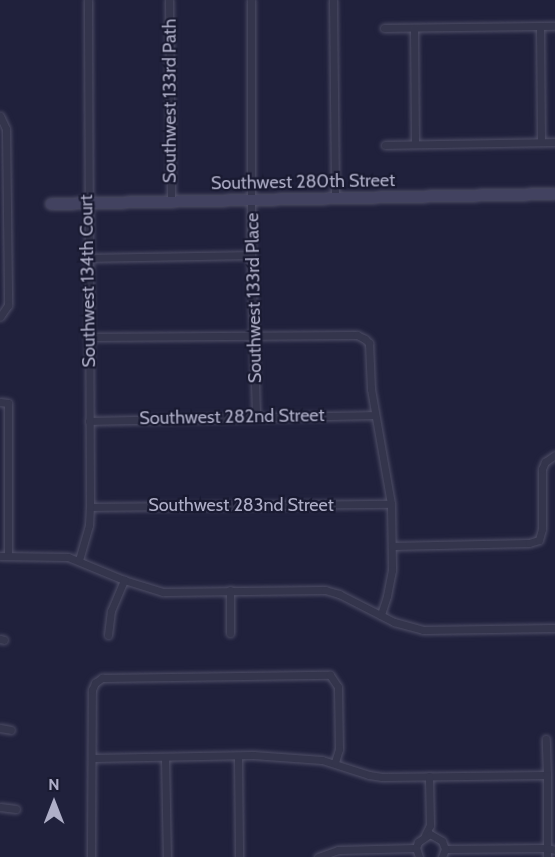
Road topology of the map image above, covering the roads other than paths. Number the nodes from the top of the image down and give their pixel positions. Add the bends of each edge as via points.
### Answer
1 (88, 0) edge
2 (170, 0) edge
3 (251, 0) edge
4 (333, 0) edge
5 (540, 26) junction
6 (555, 26) edge
7 (384, 28) dead end
8 (414, 28) junction
9 (0, 116) edge
10 (541, 142) junction
11 (555, 142) edge
12 (415, 144) junction
13 (385, 145) dead end
14 (555, 195) edge
15 (335, 197) junction
16 (252, 199) junction
17 (171, 201) junction
18 (87, 203) junction
19 (51, 204) dead end
20 (251, 255) junction
21 (87, 258) junction
22 (2, 316) edge
23 (253, 336) junction
24 (88, 337) junction
25 (4, 402) edge
26 (375, 415) junction
27 (256, 416) junction
28 (89, 421) junction
29 (555, 455) edge
30 (4, 484) edge
31 (391, 504) junction
32 (90, 507) junction
33 (392, 546) junction
34 (2, 555) edge
35 (79, 560) junction
36 (124, 580) junction
37 (230, 590) junction
38 (381, 615) junction
39 (555, 628) edge
40 (230, 633) dead end
41 (108, 635) dead end
42 (0, 728) edge
43 (10, 730) dead end
44 (546, 739) dead end
45 (238, 756) junction
46 (165, 757) junction
47 (93, 758) junction
48 (335, 762) junction
49 (547, 775) junction
50 (429, 776) junction
51 (0, 807) edge
52 (16, 809) dead end
53 (430, 825) junction
54 (425, 835) junction
55 (436, 835) junction
56 (555, 843) edge
57 (416, 848) junction
58 (445, 849) junction
59 (551, 849) edge
60 (348, 853) edge
61 (91, 857) edge
62 (166, 857) edge
63 (239, 857) edge
64 (318, 857) edge
65 (419, 857) edge
66 (442, 857) edge
67 (547, 857) edge

1 - 18 street, Southwest 134th Court
2 - 17 street, Southwest 133rd Path
3 - 16 street, Southwest 133rd Place
4 - 15 street
5 - 6 street
5 - 8 street
5 - 10 street
7 - 8 street
8 - 12 street
9 - 22 street via 5,124 8,305
10 - 11 street
10 - 12 street
12 - 13 street
14 - 15 street, Southwest 280th Street
15 - 16 street, Southwest 280th Street
16 - 17 street, Southwest 280th Street
16 - 20 street, Southwest 133rd Place
17 - 18 street, Southwest 280th Street
18 - 19 street, Southwest 280th Street
18 - 21 street, Southwest 134th Court
20 - 21 street
20 - 23 street, Southwest 133rd Place
21 - 24 street, Southwest 134th Court
23 - 24 street
23 - 26 street via 357,335 369,343
23 - 27 street, Southwest 133rd Place
24 - 28 street, Southwest 134th Court
25 - 30 street
26 - 27 street, Southwest 282nd Street
26 - 31 street
27 - 28 street, Southwest 282nd Street
28 - 32 street, Southwest 134th Court
29 - 33 street via 542,469 539,540
30 - 34 street
31 - 32 street, Southwest 283nd Street
31 - 33 street
32 - 35 street, Southwest 134th Court
33 - 38 street via 389,588
34 - 35 street
35 - 36 street
36 - 37 street via 163,592
36 - 41 street via 111,611
37 - 38 street via 325,591
37 - 40 street
38 - 39 street via 423,630
42 - 43 street
44 - 49 street
45 - 46 street
45 - 48 street
45 - 63 street
46 - 47 street
46 - 62 street
47 - 48 street via 92,690 102,678 318,674 330,675 338,687 339,749
47 - 61 street
48 - 50 street via 375,777
49 - 50 street
49 - 59 street
50 - 53 street
51 - 52 street
53 - 54 street
53 - 55 street
54 - 55 street
54 - 57 street
55 - 58 street
56 - 59 street
57 - 60 street
57 - 65 street
58 - 59 street
58 - 66 street
59 - 67 street
60 - 64 street via 331,851

